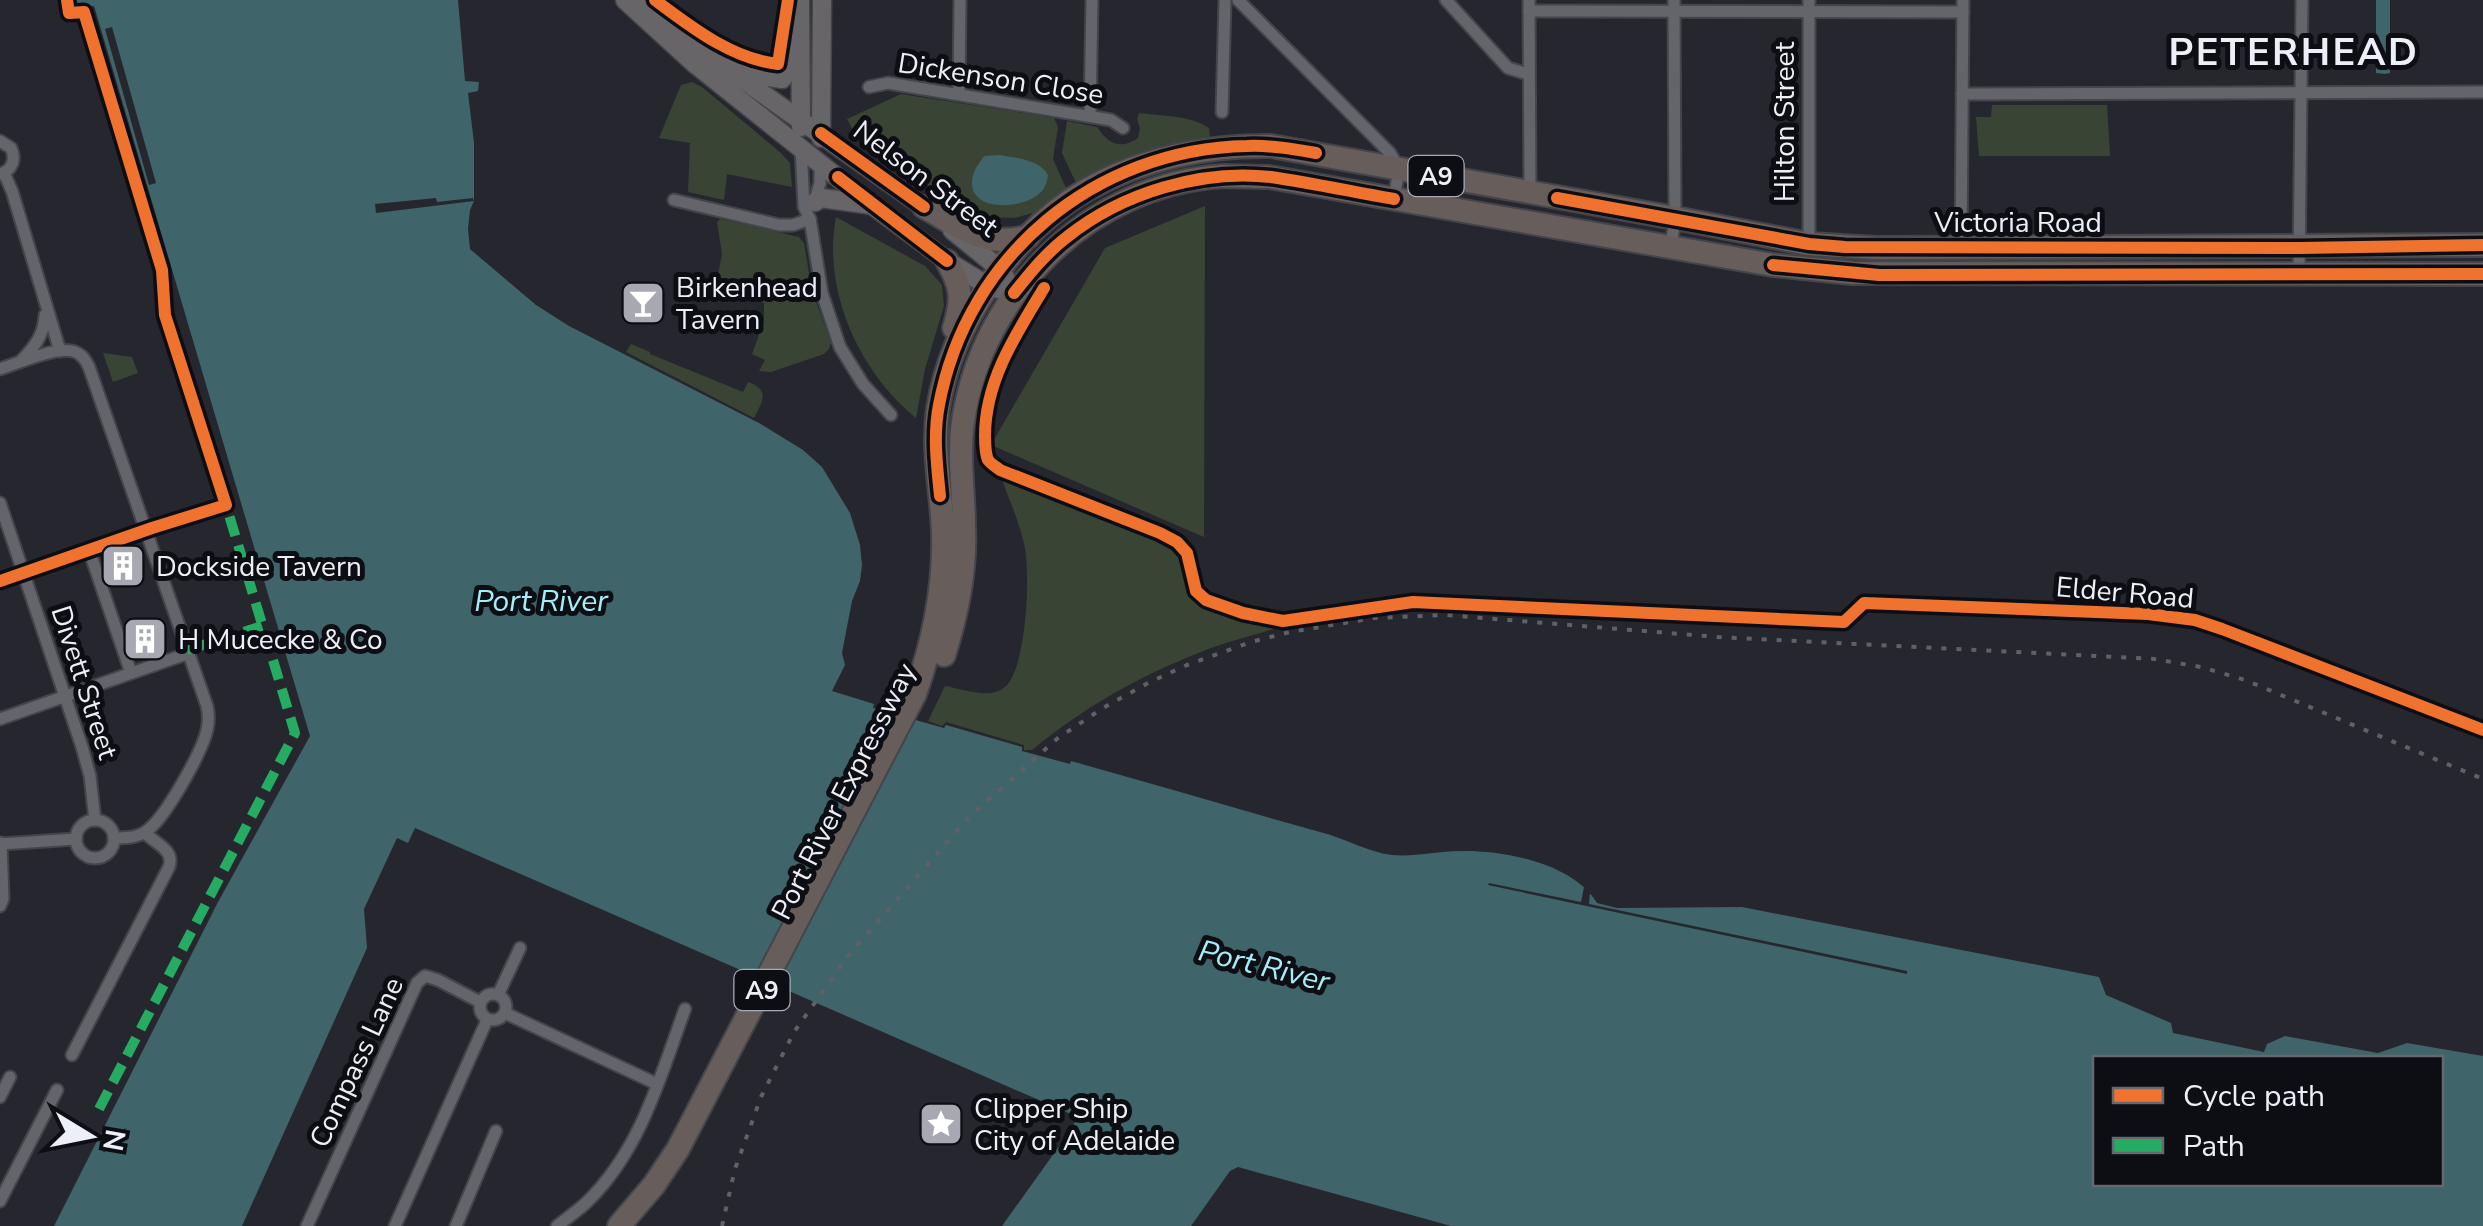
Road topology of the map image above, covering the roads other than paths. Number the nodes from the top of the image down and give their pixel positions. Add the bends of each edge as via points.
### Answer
1 (625, 0) edge
2 (646, 0) edge
3 (800, 0) edge
4 (822, 0) edge
5 (960, 0) edge
6 (1092, 0) edge
7 (1224, 0) edge
8 (1238, 0) edge
9 (1446, 0) edge
10 (2302, 0) edge
11 (1529, 6) edge
12 (1674, 6) edge
13 (1809, 6) edge
14 (1962, 6) edge
15 (799, 47) junction
16 (705, 53) junction
17 (1528, 74) junction
18 (869, 87) dead end
19 (2483, 92) edge
20 (958, 93) junction
21 (2300, 93) junction
22 (1962, 94) junction
23 (1222, 112) dead end
24 (1090, 116) junction
25 (800, 118) junction
26 (1123, 128) dead end
27 (821, 132) junction
28 (0, 140) edge
29 (801, 148) junction
30 (820, 164) junction
31 (1399, 169) junction
32 (2, 174) edge
33 (1530, 192) junction
34 (1394, 199) junction
35 (674, 200) dead end
36 (872, 205) junction
37 (924, 207) junction
38 (812, 210) junction
39 (1675, 218) junction
40 (1029, 236) junction
41 (1809, 244) junction
42 (2483, 245) edge
43 (1962, 246) junction
44 (1671, 247) junction
45 (1877, 248) junction
46 (2300, 248) junction
47 (947, 261) junction
48 (1962, 273) junction
49 (1880, 274) junction
50 (2299, 274) junction
51 (2483, 274) edge
52 (990, 284) junction
53 (1014, 293) junction
54 (46, 305) junction
55 (60, 351) junction
56 (20, 363) junction
57 (0, 368) edge
58 (891, 415) dead end
59 (935, 438) junction
60 (0, 504) edge
61 (146, 531) junction
62 (90, 550) junction
63 (24, 573) junction
64 (0, 581) edge
65 (1864, 602) dead end
66 (938, 648) junction
67 (188, 653) junction
68 (131, 673) junction
69 (65, 696) junction
70 (0, 718) edge
71 (2483, 730) edge
72 (95, 820) junction
73 (145, 833) junction
74 (114, 838) junction
75 (76, 840) junction
76 (1, 844) edge
77 (0, 906) edge
78 (520, 948) dead end
79 (498, 995) junction
80 (480, 1002) junction
81 (685, 1008) dead end
82 (505, 1013) junction
83 (487, 1020) junction
84 (72, 1055) dead end
85 (10, 1077) dead end
86 (657, 1084) junction
87 (57, 1090) dead end
88 (714, 1096) junction
89 (0, 1097) edge
90 (496, 1131) dead end
91 (0, 1201) edge
92 (307, 1226) edge
93 (395, 1226) edge
94 (456, 1226) edge
95 (558, 1226) edge
96 (618, 1226) edge
97 (639, 1226) edge

1 - 29 main road, Nelson Street
2 - 16 main road, Nelson Street
3 - 15 main road
4 - 27 main road
5 - 20 street
6 - 24 street
7 - 23 street
8 - 31 street
9 - 17 street via 1508,68
10 - 21 street
11 - 12 street
11 - 17 street
12 - 13 street
12 - 39 street
13 - 14 street
13 - 41 street, Hilton Street
14 - 22 street
15 - 16 main road via 782,79
15 - 25 main road
16 - 25 main road, Nelson Street
17 - 33 street
18 - 20 street, Dickenson Close via 888,83
19 - 21 street
20 - 24 street, Dickenson Close
21 - 22 street
21 - 46 street
22 - 43 street
24 - 26 street, Dickenson Close
25 - 27 main road, Nelson Street
25 - 29 main road
27 - 30 main road
27 - 37 main road, Nelson Street
28 - 32 street via 14,153
29 - 30 main road, Nelson Street
29 - 38 street via 804,207
30 - 36 main road, Nelson Street
30 - 38 street
31 - 33 highway, Victoria Road / A9
31 - 34 street
31 - 40 highway, Victoria Road / A9 via 1271,146 1187,153 1090,188
32 - 54 street
33 - 39 highway, Victoria Road / A9
34 - 44 highway, A9
34 - 53 highway, A9 via 1269,177 1222,176 1158,189 1077,229
35 - 38 street via 779,225 793,225
36 - 38 main road via 821,198
36 - 47 main road, Nelson Street
37 - 40 highway via 981,238 1007,242
37 - 52 main road, Nelson Street
38 - 58 street via 822,292 840,347
39 - 41 highway, Victoria Road / A9
39 - 44 street
40 - 52 highway, Victoria Road / A9
41 - 45 highway, Victoria Road / A9
42 - 46 highway, Victoria Road / A9
43 - 45 highway, Victoria Road / A9
43 - 46 highway, Victoria Road / A9
43 - 48 street
44 - 49 highway, A9
45 - 49 highway
46 - 50 street
47 - 52 main road, Nelson Street
47 - 59 highway via 960,286 960,307 932,405
48 - 49 highway, A9
48 - 50 highway, Victoria Road / A9
50 - 51 highway, Victoria Road / A9
52 - 53 main road, Nelson Street
52 - 59 highway, Port River Expressway / A9 via 948,367
53 - 66 highway, Port River Expressway / A9 via 987,341 968,397 961,457 964,560 955,615
54 - 55 street
54 - 56 street via 37,344
55 - 56 street
55 - 61 street via 83,356 90,367
56 - 57 street
59 - 66 highway, Port River Expressway / A9 via 943,531
60 - 63 street, Divett Street
61 - 62 street
61 - 67 street
62 - 63 street
62 - 68 street
63 - 64 street
63 - 69 street, Divett Street
65 - 71 street, Elder Road via 2196,620
66 - 88 highway, Port River Expressway / A9 via 928,698
67 - 68 street
67 - 73 street via 208,729 166,810
68 - 69 street
69 - 70 street
69 - 72 street, Divett Street via 90,776
72 - 74 street
72 - 75 street via 82,825
73 - 74 street
73 - 84 street via 172,859
74 - 75 street via 96,858 80,852
75 - 76 street
76 - 77 street
78 - 79 street
79 - 80 street
79 - 82 street
80 - 83 street
80 - 92 street, Compass Lane via 425,976 417,983
81 - 86 street
82 - 83 street
82 - 86 street
83 - 93 street
85 - 89 street
86 - 95 street via 629,1150
87 - 91 street
88 - 96 highway, Port River Expressway / A9
88 - 97 highway, Port River Expressway / A9 via 686,1160
90 - 94 street

